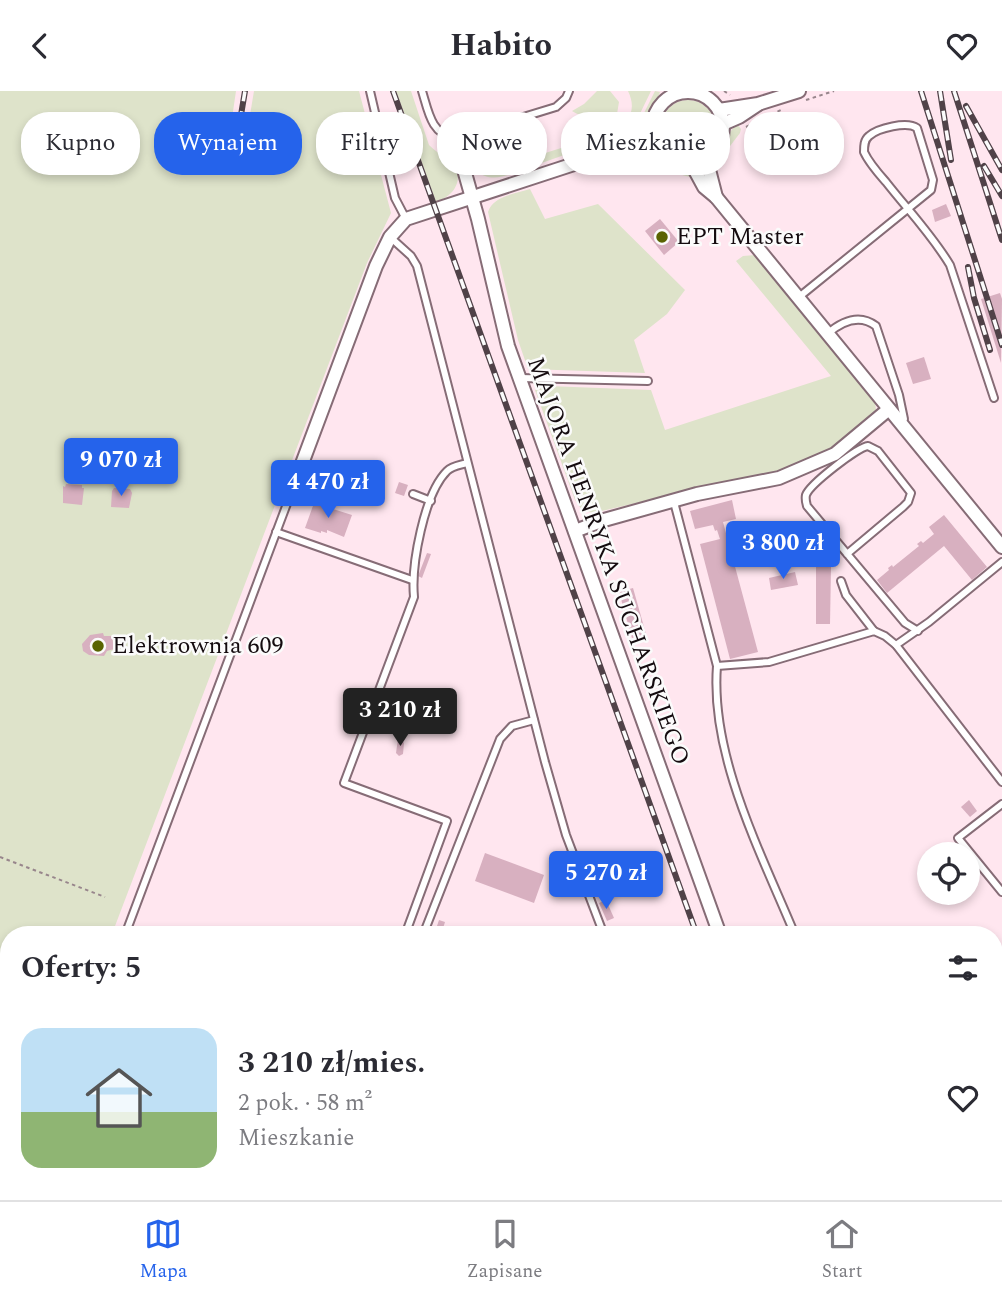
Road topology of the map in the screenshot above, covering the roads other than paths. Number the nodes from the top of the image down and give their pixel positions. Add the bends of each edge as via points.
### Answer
1 (370, 91) edge
2 (422, 91) edge
3 (569, 91) edge
4 (685, 91) edge
5 (667, 95) edge
6 (801, 96) edge
7 (758, 104) junction
8 (719, 110) joint
9 (540, 112) edge
10 (657, 112) edge
11 (730, 121) edge
12 (437, 130) edge
13 (561, 168) edge
14 (466, 175) edge
15 (698, 175) edge
16 (710, 175) edge
17 (472, 197) junction
18 (716, 197) junction
19 (908, 209) junction
20 (406, 219) junction
21 (390, 237) junction
22 (797, 298) junction
23 (827, 334) junction
24 (520, 378) junction
25 (648, 381) dead end
26 (994, 398) dead end
27 (889, 409) junction
28 (900, 423) junction
29 (467, 463) junction
30 (294, 485) joint
31 (413, 494) dead end
32 (431, 501) junction
33 (674, 502) junction
34 (575, 531) junction
35 (276, 532) junction
36 (1002, 547) edge
37 (847, 554) junction
38 (1002, 562) edge
39 (412, 580) junction
40 (841, 581) dead end
41 (874, 631) junction
42 (918, 631) junction
43 (896, 645) junction
44 (717, 666) junction
45 (534, 720) junction
46 (1002, 782) edge
47 (1002, 804) edge
48 (1002, 892) edge
49 (128, 926) edge
50 (408, 926) edge
51 (427, 926) edge
52 (601, 926) edge
53 (717, 926) edge
54 (791, 926) edge

1 - 20 lane via 395,198
2 - 12 lane
3 - 9 lane via 556,107
4 - 5 street
4 - 8 street via 706,98
5 - 10 street
6 - 7 street
7 - 8 street
7 - 11 street
13 - 17 street
14 - 17 street, MAJORA HENRYKA SUCHARSKIEGO
15 - 18 street
16 - 18 street
17 - 20 street
17 - 24 street, MAJORA HENRYKA SUCHARSKIEGO
18 - 22 street
19 - 19 lane via 931,190 933,180 917,128 905,123 871,134 864,152
19 - 22 lane
19 - 26 lane via 950,265
20 - 21 street
21 - 29 lane via 417,266
21 - 30 street
22 - 23 street
23 - 27 street
23 - 28 lane via 839,324 857,319 876,326 899,395 904,419
24 - 25 lane
24 - 34 street, MAJORA HENRYKA SUCHARSKIEGO
27 - 28 street
27 - 33 street via 835,454 811,465 779,478
28 - 36 street
29 - 32 lane via 450,469
29 - 45 lane
30 - 35 lane
31 - 32 lane
32 - 39 lane
33 - 34 street
33 - 44 lane
34 - 53 street, MAJORA HENRYKA SUCHARSKIEGO
35 - 39 lane
35 - 49 lane
37 - 37 lane via 807,506 806,498 811,489 868,446 878,451 911,493 903,507
37 - 42 lane via 905,623
38 - 42 lane
39 - 50 lane via 414,597 344,783 447,821
40 - 41 lane via 846,595
41 - 43 lane
41 - 44 lane via 769,662
42 - 43 lane
43 - 46 lane
44 - 54 lane via 729,772
45 - 51 lane via 512,726 500,739
45 - 52 lane via 566,835
47 - 48 lane via 958,838

